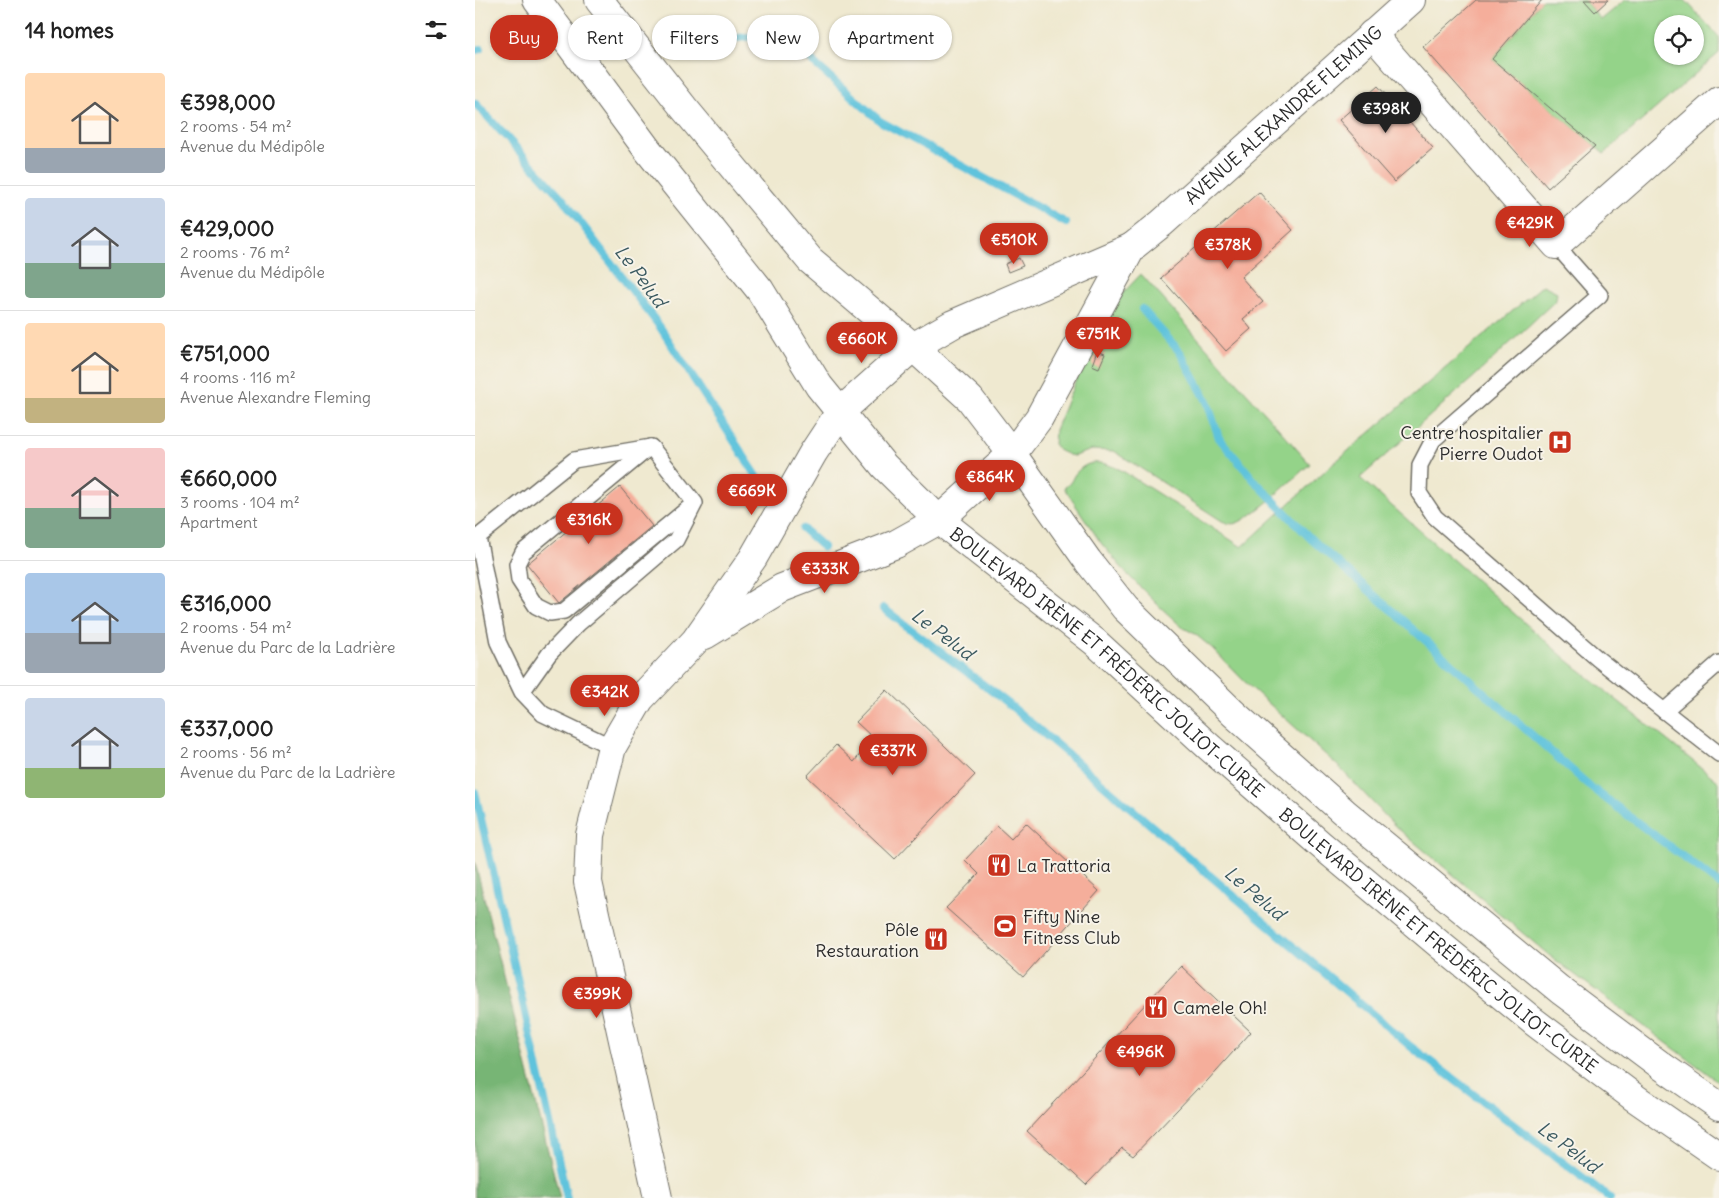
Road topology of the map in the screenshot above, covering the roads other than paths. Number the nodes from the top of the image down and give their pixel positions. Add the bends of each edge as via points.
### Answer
1 (537, 0) edge
2 (599, 0) edge
3 (1411, 0) edge
4 (1372, 34) junction
5 (1719, 101) edge
6 (1556, 245) junction
7 (1132, 247) junction
8 (913, 347) junction
9 (840, 412) junction
10 (651, 446) junction
11 (1012, 454) junction
12 (695, 502) junction
13 (939, 520) junction
14 (476, 530) edge
15 (695, 641) junction
16 (1719, 663) edge
17 (522, 692) junction
18 (1664, 711) junction
19 (612, 747) junction
20 (1719, 754) edge
21 (1719, 1106) edge
22 (1719, 1156) edge
23 (658, 1198) edge

1 - 9 main road, BOULEVARD IRÈNE ET FRÉDÉRIC JOLIOT-CURIE via 647,149 760,290 819,386
2 - 8 main road, BOULEVARD IRÈNE ET FRÉDÉRIC JOLIOT-CURIE via 810,260
3 - 4 main road, AVENUE ALEXANDRE FLEMING
4 - 6 main road
4 - 7 main road, AVENUE ALEXANDRE FLEMING
5 - 6 main road
6 - 18 lane via 1599,296 1433,440 1420,465 1419,493 1435,517 1598,659
7 - 8 main road, AVENUE ALEXANDRE FLEMING via 953,324
7 - 11 main road, AVENUE ALEXANDRE FLEMING via 1039,418
8 - 9 main road, AVENUE ALEXANDRE FLEMING
8 - 11 main road, BOULEVARD IRÈNE ET FRÉDÉRIC JOLIOT-CURIE via 970,398
9 - 13 main road, BOULEVARD IRÈNE ET FRÉDÉRIC JOLIOT-CURIE via 884,466
9 - 15 main road, AVENUE ALEXANDRE FLEMING via 753,558
10 - 12 lane
10 - 12 lane via 523,552 517,564 519,580 536,606 549,613 564,610
10 - 14 lane via 574,460
11 - 13 main road, AVENUE ALEXANDRE FLEMING
11 - 21 main road, BOULEVARD IRÈNE ET FRÉDÉRIC JOLIOT-CURIE via 1125,608 1233,713 1344,812 1553,984
12 - 17 lane via 676,540 577,624 549,654
13 - 15 main road, AVENUE ALEXANDRE FLEMING via 896,544 782,588
13 - 22 main road, BOULEVARD IRÈNE ET FRÉDÉRIC JOLIOT-CURIE via 1095,642 1312,838 1439,944 1549,1033
14 - 17 lane via 498,642
15 - 19 main road via 640,699
16 - 18 lane
17 - 19 lane via 543,714
18 - 20 lane
19 - 23 main road via 590,835 588,882

